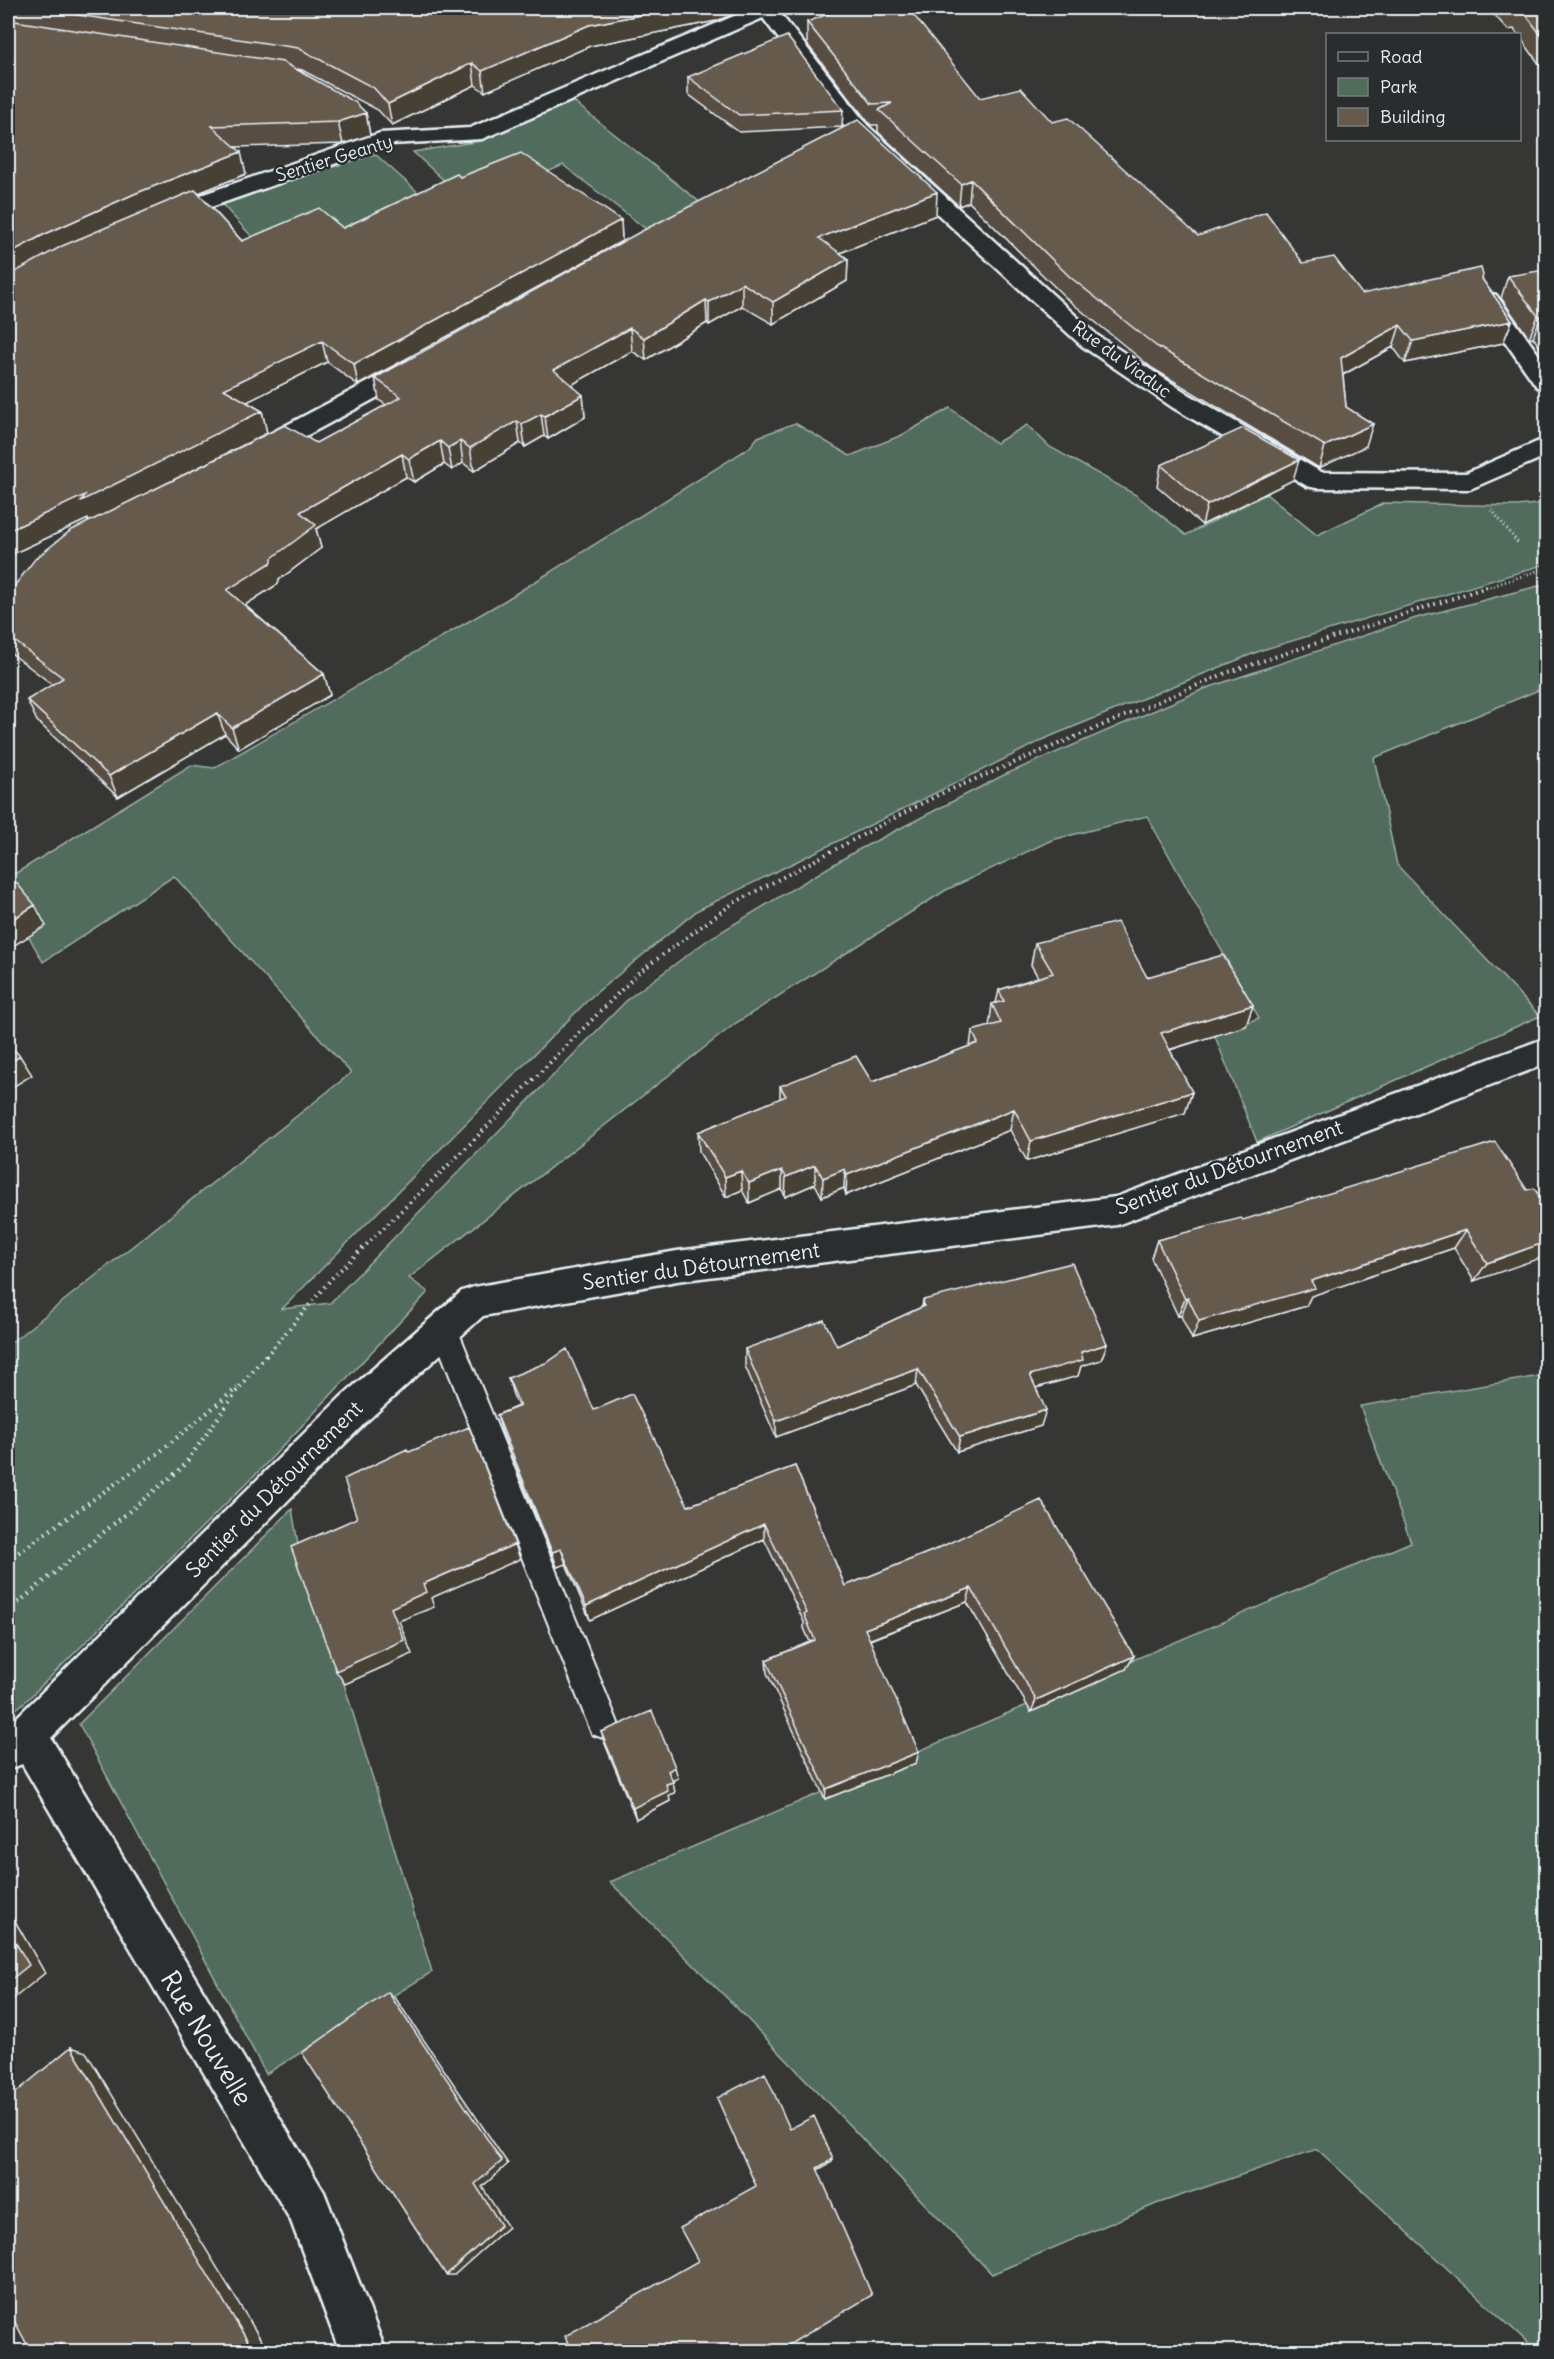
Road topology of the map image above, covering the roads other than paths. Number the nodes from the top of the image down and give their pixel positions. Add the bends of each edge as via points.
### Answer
1 (767, 8) edge
2 (141, 226) edge
3 (1488, 300) edge
4 (437, 356) edge
5 (1546, 382) edge
6 (1546, 446) edge
7 (239, 460) edge
8 (1546, 1051) edge
9 (444, 1328) junction
10 (603, 1723) dead end
11 (17, 1743) edge
12 (363, 2352) edge

1 - 2 street, Sentier Geanty via 474,134 382,131
1 - 6 street, Rue du Viaduc via 850,135 1090,341 1181,402 1316,480 1470,481
3 - 5 street
4 - 7 street
8 - 9 street, Sentier du Détournement via 1117,1211 677,1266 474,1302
9 - 10 lane
9 - 11 street, Sentier du Détournement via 354,1409
11 - 12 street, Rue Nouvelle via 308,2208

